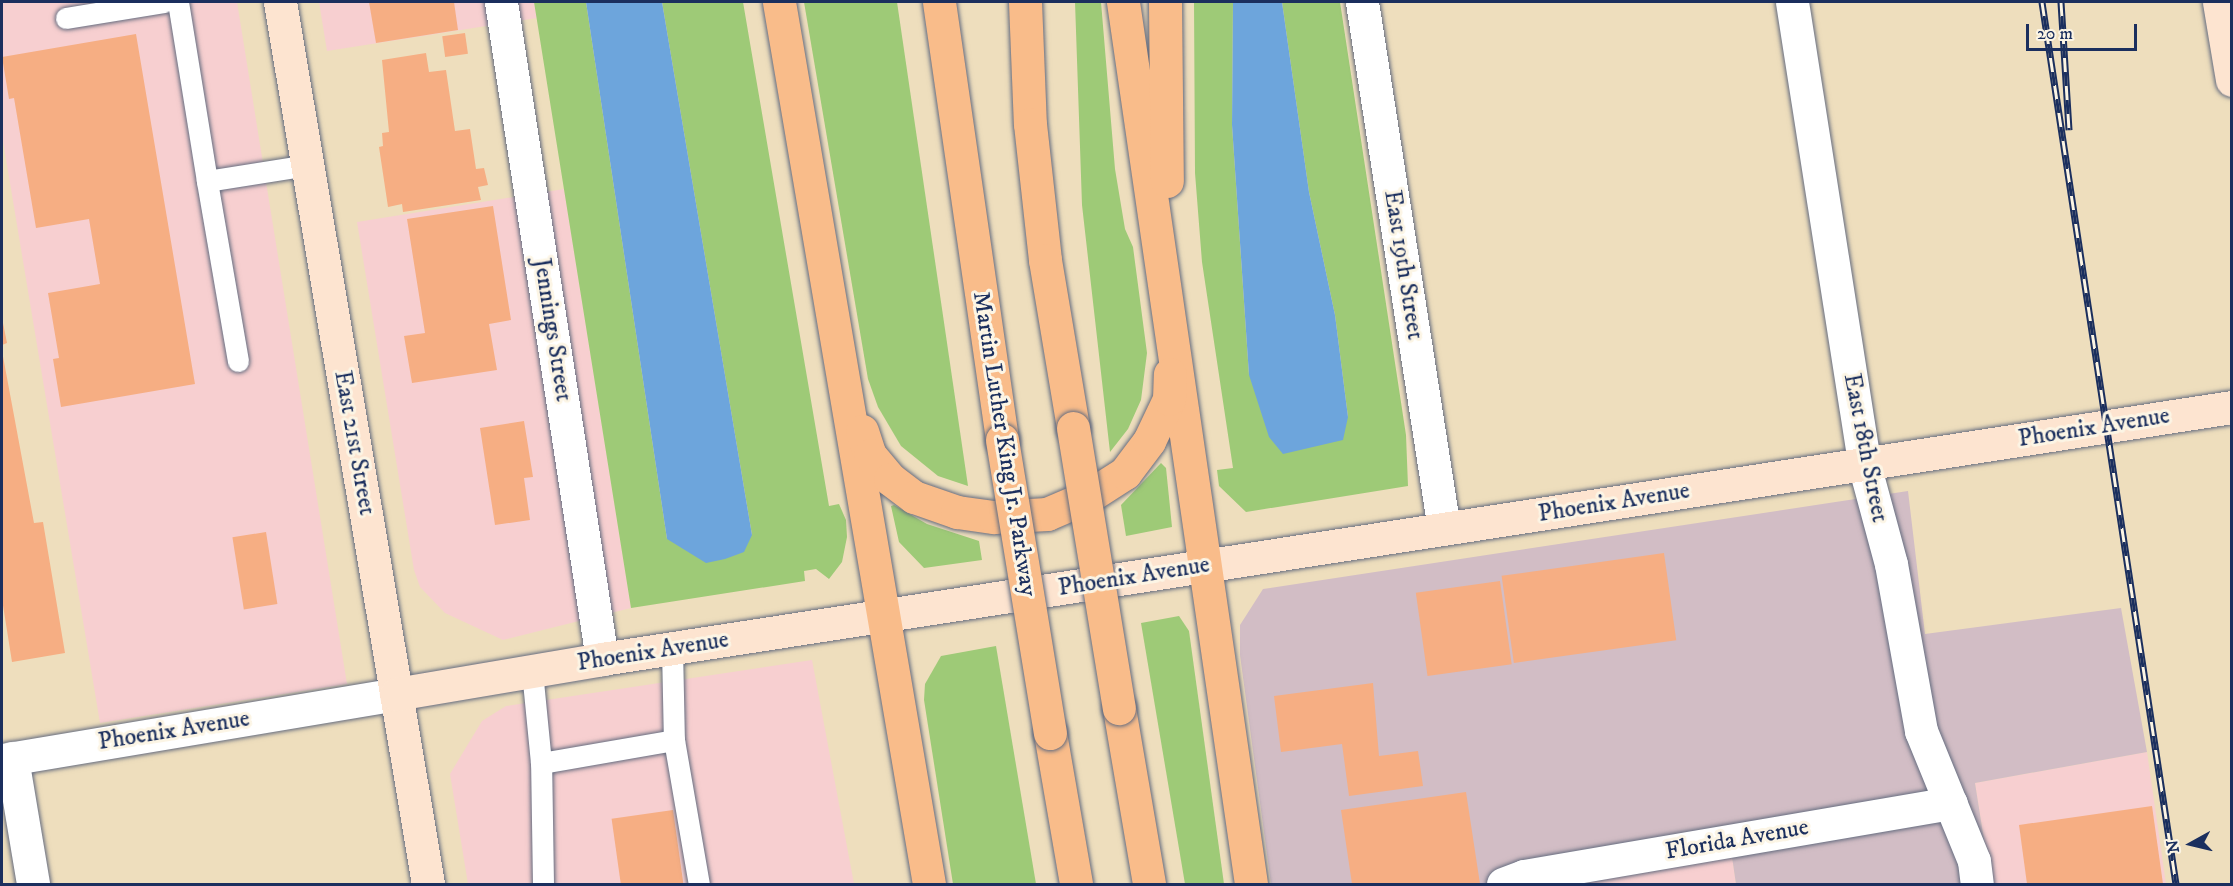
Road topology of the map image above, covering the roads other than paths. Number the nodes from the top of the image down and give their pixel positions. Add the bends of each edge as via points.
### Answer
1 (164, 2) edge
2 (178, 2) edge
3 (280, 2) edge
4 (501, 2) edge
5 (779, 2) edge
6 (939, 2) edge
7 (1025, 2) edge
8 (1124, 2) edge
9 (1165, 2) edge
10 (1362, 2) edge
11 (1792, 2) edge
12 (2220, 2) edge
13 (66, 18) dead end
14 (2232, 80) edge
15 (308, 165) junction
16 (207, 181) junction
17 (1172, 340) junction
18 (238, 361) dead end
19 (842, 373) junction
20 (2232, 407) edge
21 (1864, 464) junction
22 (1444, 529) junction
23 (1208, 566) junction
24 (883, 617) junction
25 (672, 648) junction
26 (602, 659) junction
27 (532, 671) junction
28 (396, 694) junction
29 (674, 740) junction
30 (7, 759) edge
31 (541, 763) junction
32 (1951, 804) junction
33 (1514, 880) edge
34 (33, 885) edge
35 (428, 885) edge
36 (543, 885) edge
37 (699, 885) edge
38 (929, 885) edge
39 (1076, 885) edge
40 (1149, 885) edge
41 (1251, 885) edge
42 (1977, 885) edge

1 - 13 lane
2 - 16 lane
3 - 15 street, East 21st Street
4 - 26 street, Jennings Street
5 - 19 highway
6 - 39 highway, Martin Luther King Jr. Parkway, bridge via 1002,440
7 - 40 highway, bridge via 1029,124 1045,260
8 - 17 highway
9 - 17 highway
10 - 22 street, East 19th Street
11 - 21 street, East 18th Street
12 - 14 street
15 - 16 lane
15 - 28 street, East 21st Street
16 - 18 lane
17 - 19 highway via 1169,399 1149,441 1125,473 1089,496 1047,514 994,517 957,512 914,497 890,479 870,455
17 - 23 highway
19 - 24 highway
20 - 21 street, Phoenix Avenue
21 - 22 street, Phoenix Avenue
21 - 32 street, East 18th Street via 1891,564 1921,731
22 - 23 street, Phoenix Avenue
23 - 24 street, Phoenix Avenue
23 - 41 highway
24 - 25 street, Phoenix Avenue
24 - 38 highway
25 - 26 street, Phoenix Avenue
25 - 29 lane
26 - 27 street, Phoenix Avenue
27 - 28 street, Phoenix Avenue
27 - 31 lane
28 - 30 street, Phoenix Avenue
28 - 35 street, East 21st Street
29 - 31 lane
29 - 37 lane
30 - 34 street
31 - 36 lane
32 - 33 street, Florida Avenue
32 - 42 street, East 18th Street via 1974,861

